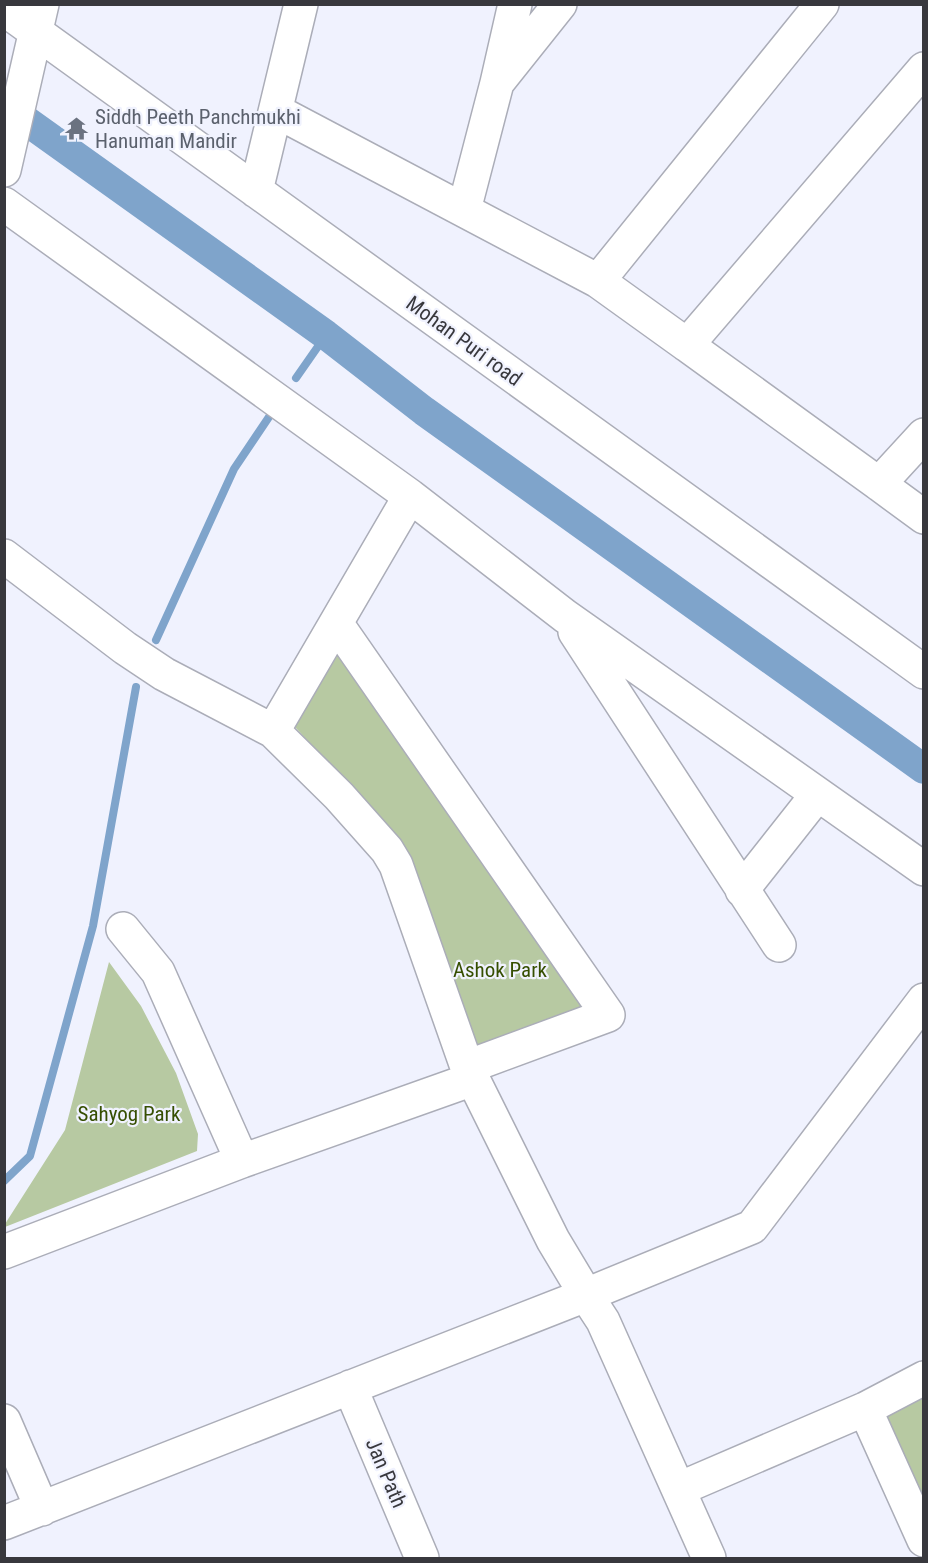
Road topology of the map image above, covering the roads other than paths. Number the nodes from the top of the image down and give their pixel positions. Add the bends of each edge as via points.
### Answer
1 (301, 4) edge
2 (515, 4) edge
3 (560, 4) edge
4 (822, 4) edge
5 (4, 9) edge
6 (39, 19) edge
7 (924, 69) edge
8 (497, 82) junction
9 (276, 111) junction
10 (7, 159) edge
11 (256, 191) junction
12 (4, 204) edge
13 (465, 210) junction
14 (598, 281) junction
15 (687, 345) junction
16 (924, 435) edge
17 (879, 483) junction
18 (410, 495) junction
19 (924, 517) edge
20 (4, 556) edge
21 (565, 616) junction
22 (336, 624) junction
23 (924, 672) edge
24 (273, 731) junction
25 (817, 795) junction
26 (924, 869) edge
27 (742, 890) junction
28 (123, 929) dead end
29 (779, 945) dead end
30 (924, 1000) edge
31 (470, 1073) junction
32 (242, 1161) junction
33 (4, 1252) edge
34 (599, 1315) junction
35 (924, 1378) edge
36 (350, 1387) junction
37 (866, 1409) junction
38 (4, 1421) edge
39 (679, 1489) junction
40 (42, 1509) junction
41 (4, 1523) edge
42 (924, 1540) edge
43 (422, 1558) edge
44 (709, 1558) edge

1 - 9 street
2 - 8 street
3 - 8 street
4 - 14 street
5 - 6 street, Mohan Puri road
6 - 10 street
6 - 11 street, Mohan Puri road
7 - 15 street
8 - 13 street
9 - 11 street
9 - 13 street
11 - 23 street, Mohan Puri road
12 - 18 street
13 - 14 street
14 - 15 street
15 - 17 street
16 - 17 street
17 - 19 street
18 - 21 street
18 - 22 street
20 - 24 street via 164,674
21 - 25 street
21 - 27 street
22 - 24 street
22 - 31 street via 608,1015
24 - 31 street via 339,796 396,865
25 - 26 street
25 - 27 street
27 - 29 street
28 - 32 street via 158,972
30 - 34 street via 752,1227
31 - 32 street
31 - 34 street via 553,1240
32 - 33 street
34 - 36 street
34 - 39 street
35 - 37 street
36 - 40 street
36 - 43 street, Jan Path
37 - 39 street
37 - 42 street
38 - 40 street
39 - 44 street
40 - 41 street

